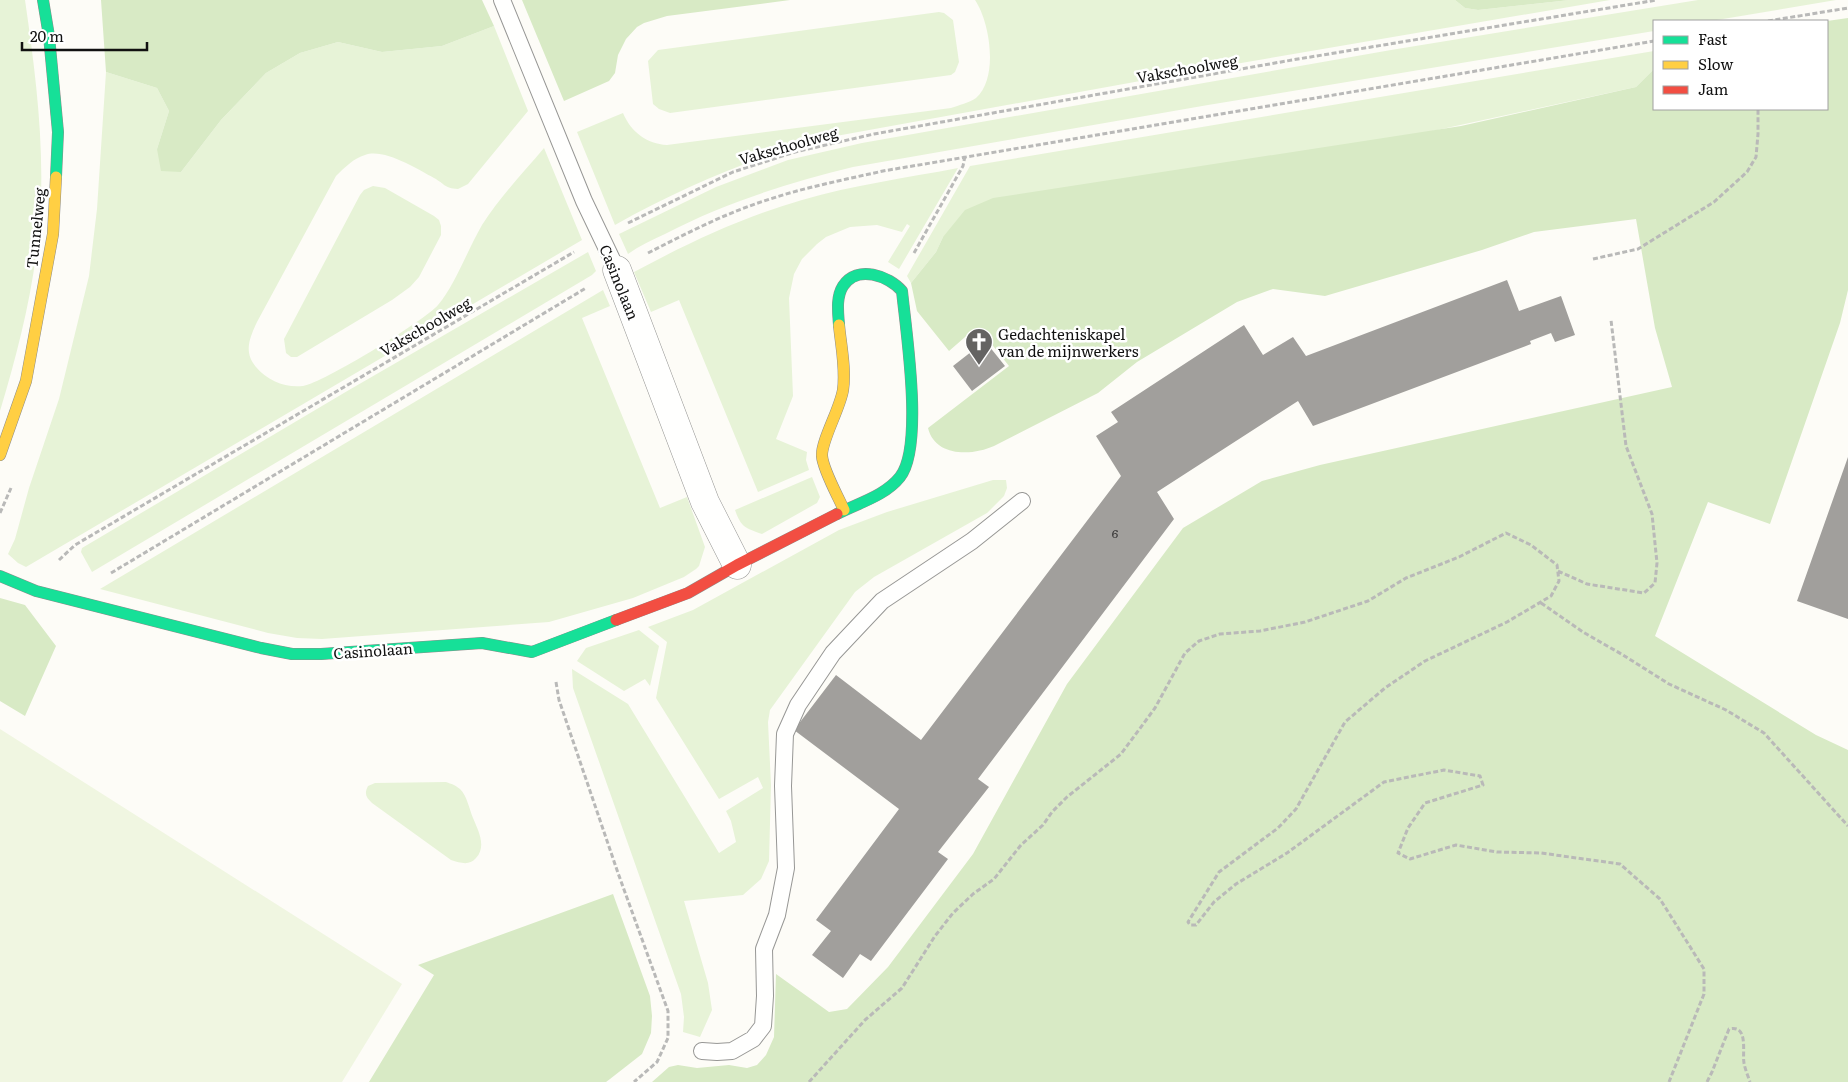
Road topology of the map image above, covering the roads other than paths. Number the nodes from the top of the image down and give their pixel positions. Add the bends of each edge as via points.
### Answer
1 (43, 0) edge
2 (502, 0) edge
3 (617, 270) joint
4 (0, 455) edge
5 (1022, 501) dead end
6 (844, 510) junction
7 (737, 565) junction
8 (0, 576) edge
9 (702, 1050) dead end

1 - 4 street, Tunnelweg via 58,132 53,234 26,381
2 - 3 lane, Casinolaan via 584,201
3 - 7 street, Casinolaan via 705,502
5 - 9 lane via 972,541 882,601 833,653 798,705 785,734 786,868 777,915 764,949 763,1026 753,1039 732,1051
6 - 6 street via 822,455 843,390 839,297 850,278 873,274 896,284 902,291 912,392 911,450 900,477 885,491
6 - 7 street
7 - 8 street, Casinolaan via 688,593 532,652 482,643 292,654 31,590

